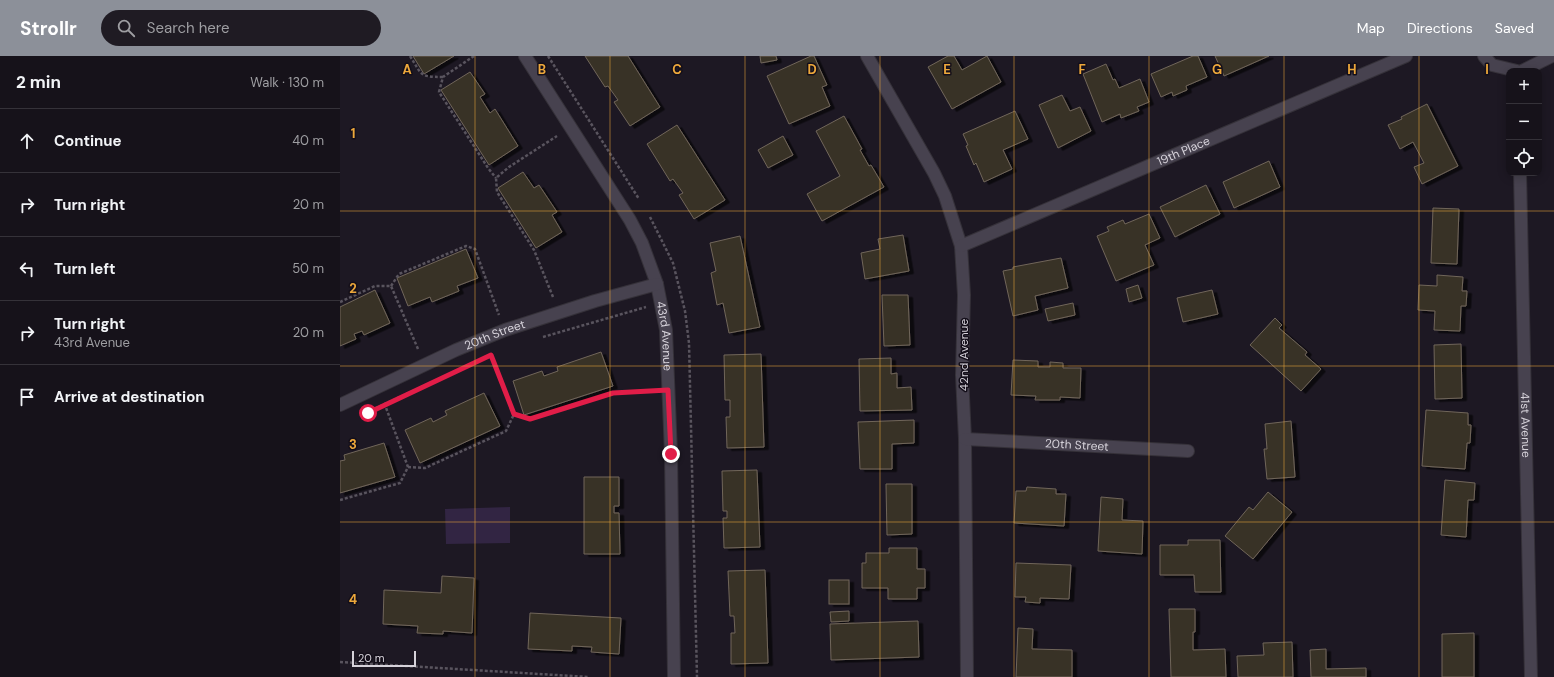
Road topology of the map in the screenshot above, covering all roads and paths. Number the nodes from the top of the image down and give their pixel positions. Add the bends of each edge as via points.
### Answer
1 (410, 56) edge
2 (474, 56) edge
3 (525, 56) edge
4 (868, 56) edge
5 (1406, 56) edge
6 (1484, 56) edge
7 (1552, 56) edge
8 (1506, 68) edge
9 (1528, 68) edge
10 (442, 78) junction
11 (587, 117) dead end
12 (571, 126) junction
13 (1520, 176) edge
14 (496, 178) junction
15 (961, 246) junction
16 (657, 284) junction
17 (390, 286) junction
18 (681, 292) dead end
19 (340, 302) edge
20 (661, 302) junction
21 (559, 313) junction
22 (505, 330) junction
23 (565, 331) junction
24 (537, 339) dead end
25 (497, 352) dead end
26 (491, 355) junction
27 (485, 357) dead end
28 (473, 363) dead end
29 (425, 366) junction
30 (432, 382) junction
31 (690, 389) dead end
32 (668, 390) junction
33 (340, 405) edge
34 (385, 405) junction
35 (514, 414) junction
36 (354, 418) dead end
37 (965, 439) junction
38 (1188, 451) dead end
39 (408, 467) junction
40 (340, 500) edge
41 (340, 662) edge
42 (589, 677) edge
43 (674, 677) edge
44 (967, 677) edge
45 (1531, 677) edge

1 - 10 path via 422,75 427,78
2 - 10 path
3 - 12 street, 43rd Avenue
4 - 15 street, 42nd Avenue via 945,196
5 - 15 street, 19th Place
6 - 8 street via 1492,65
7 - 9 street
10 - 14 path via 439,92
11 - 12 path
12 - 14 path
12 - 16 street, 43rd Avenue via 630,220 642,243
13 - 45 street, 41st Avenue
14 - 21 path via 497,192 534,250
15 - 37 street, 42nd Avenue
16 - 20 street, 43rd Avenue
16 - 21 street, 20th Street
17 - 19 path via 375,286
17 - 22 path via 399,274 466,246 475,249
17 - 29 path
18 - 20 path
20 - 23 path
20 - 32 street, 43rd Avenue via 666,330
21 - 22 street, 20th Street
21 - 23 path
22 - 29 street, 20th Street
23 - 24 path
25 - 26 path
26 - 27 path
26 - 35 path
28 - 30 path
29 - 30 path
29 - 33 street, 20th Street
30 - 34 path
31 - 32 path
32 - 35 path via 613,393 530,419
32 - 43 street, 43rd Avenue
34 - 36 path
34 - 39 path
35 - 39 path via 506,431 425,468
37 - 38 street, 20th Street
37 - 44 street, 42nd Avenue
39 - 40 path via 400,483
41 - 42 path

